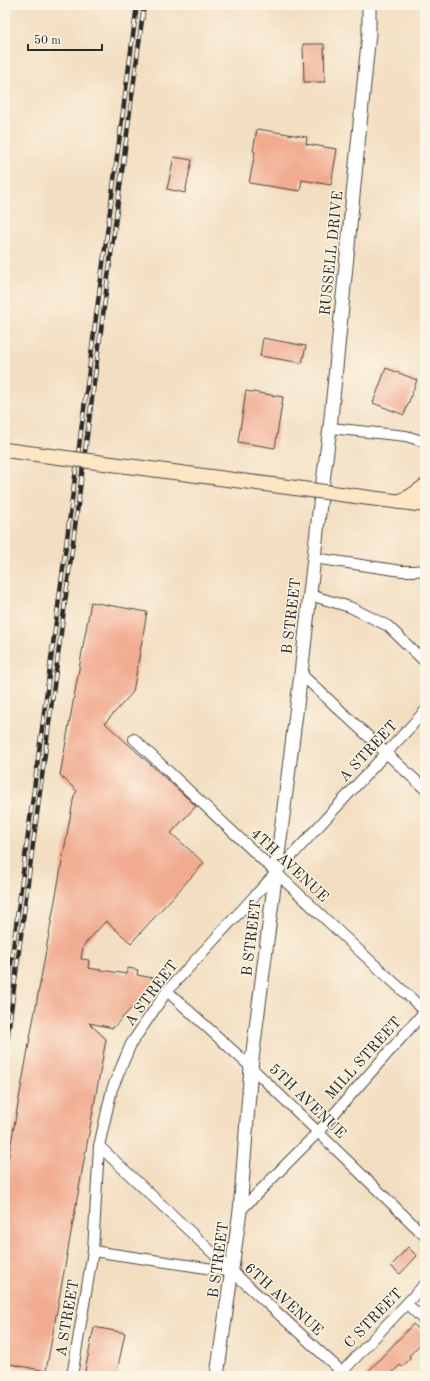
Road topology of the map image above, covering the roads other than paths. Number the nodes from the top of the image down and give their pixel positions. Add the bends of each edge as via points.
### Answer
1 (369, 5) edge
2 (330, 428) junction
3 (425, 442) edge
4 (5, 450) edge
5 (425, 486) edge
6 (399, 502) junction
7 (320, 504) joint
8 (419, 505) edge
9 (425, 514) edge
10 (314, 558) junction
11 (425, 570) edge
12 (310, 595) junction
13 (425, 662) edge
14 (301, 674) junction
15 (425, 711) edge
16 (134, 739) dead end
17 (387, 754) junction
18 (425, 789) edge
19 (276, 872) junction
20 (167, 991) junction
21 (425, 1011) edge
22 (250, 1067) junction
23 (318, 1132) junction
24 (99, 1146) junction
25 (240, 1211) junction
26 (425, 1236) edge
27 (93, 1251) junction
28 (232, 1272) junction
29 (425, 1284) edge
30 (407, 1304) junction
31 (425, 1321) edge
32 (341, 1374) edge
33 (72, 1376) edge
34 (217, 1376) edge

1 - 2 street, RUSSELL DRIVE via 369,33
2 - 3 street via 406,436
2 - 7 street, RUSSELL DRIVE
4 - 6 main road, bridge
5 - 6 main road
6 - 8 main road
7 - 10 street, B STREET
8 - 9 main road
10 - 11 street via 402,571
10 - 12 street, B STREET
12 - 13 street via 350,608 388,626
12 - 14 street, B STREET
14 - 17 street
14 - 19 street, B STREET
15 - 17 street, A STREET
16 - 19 street, 4TH AVENUE
17 - 18 street
17 - 19 street, A STREET
19 - 20 street, A STREET
19 - 21 street, 4TH AVENUE
19 - 22 street, B STREET
20 - 22 street, 5TH AVENUE
20 - 24 street, A STREET via 131,1044 112,1089
21 - 23 street, MILL STREET
22 - 23 street, 5TH AVENUE
22 - 25 street, B STREET
23 - 25 street, MILL STREET
23 - 26 street, 5TH AVENUE
24 - 27 street, A STREET
24 - 28 street, 6TH AVENUE
25 - 28 street, B STREET
27 - 28 street
27 - 33 street, A STREET
28 - 32 street, 6TH AVENUE
28 - 34 street, B STREET
29 - 30 street, C STREET
30 - 31 street
30 - 32 street, C STREET

